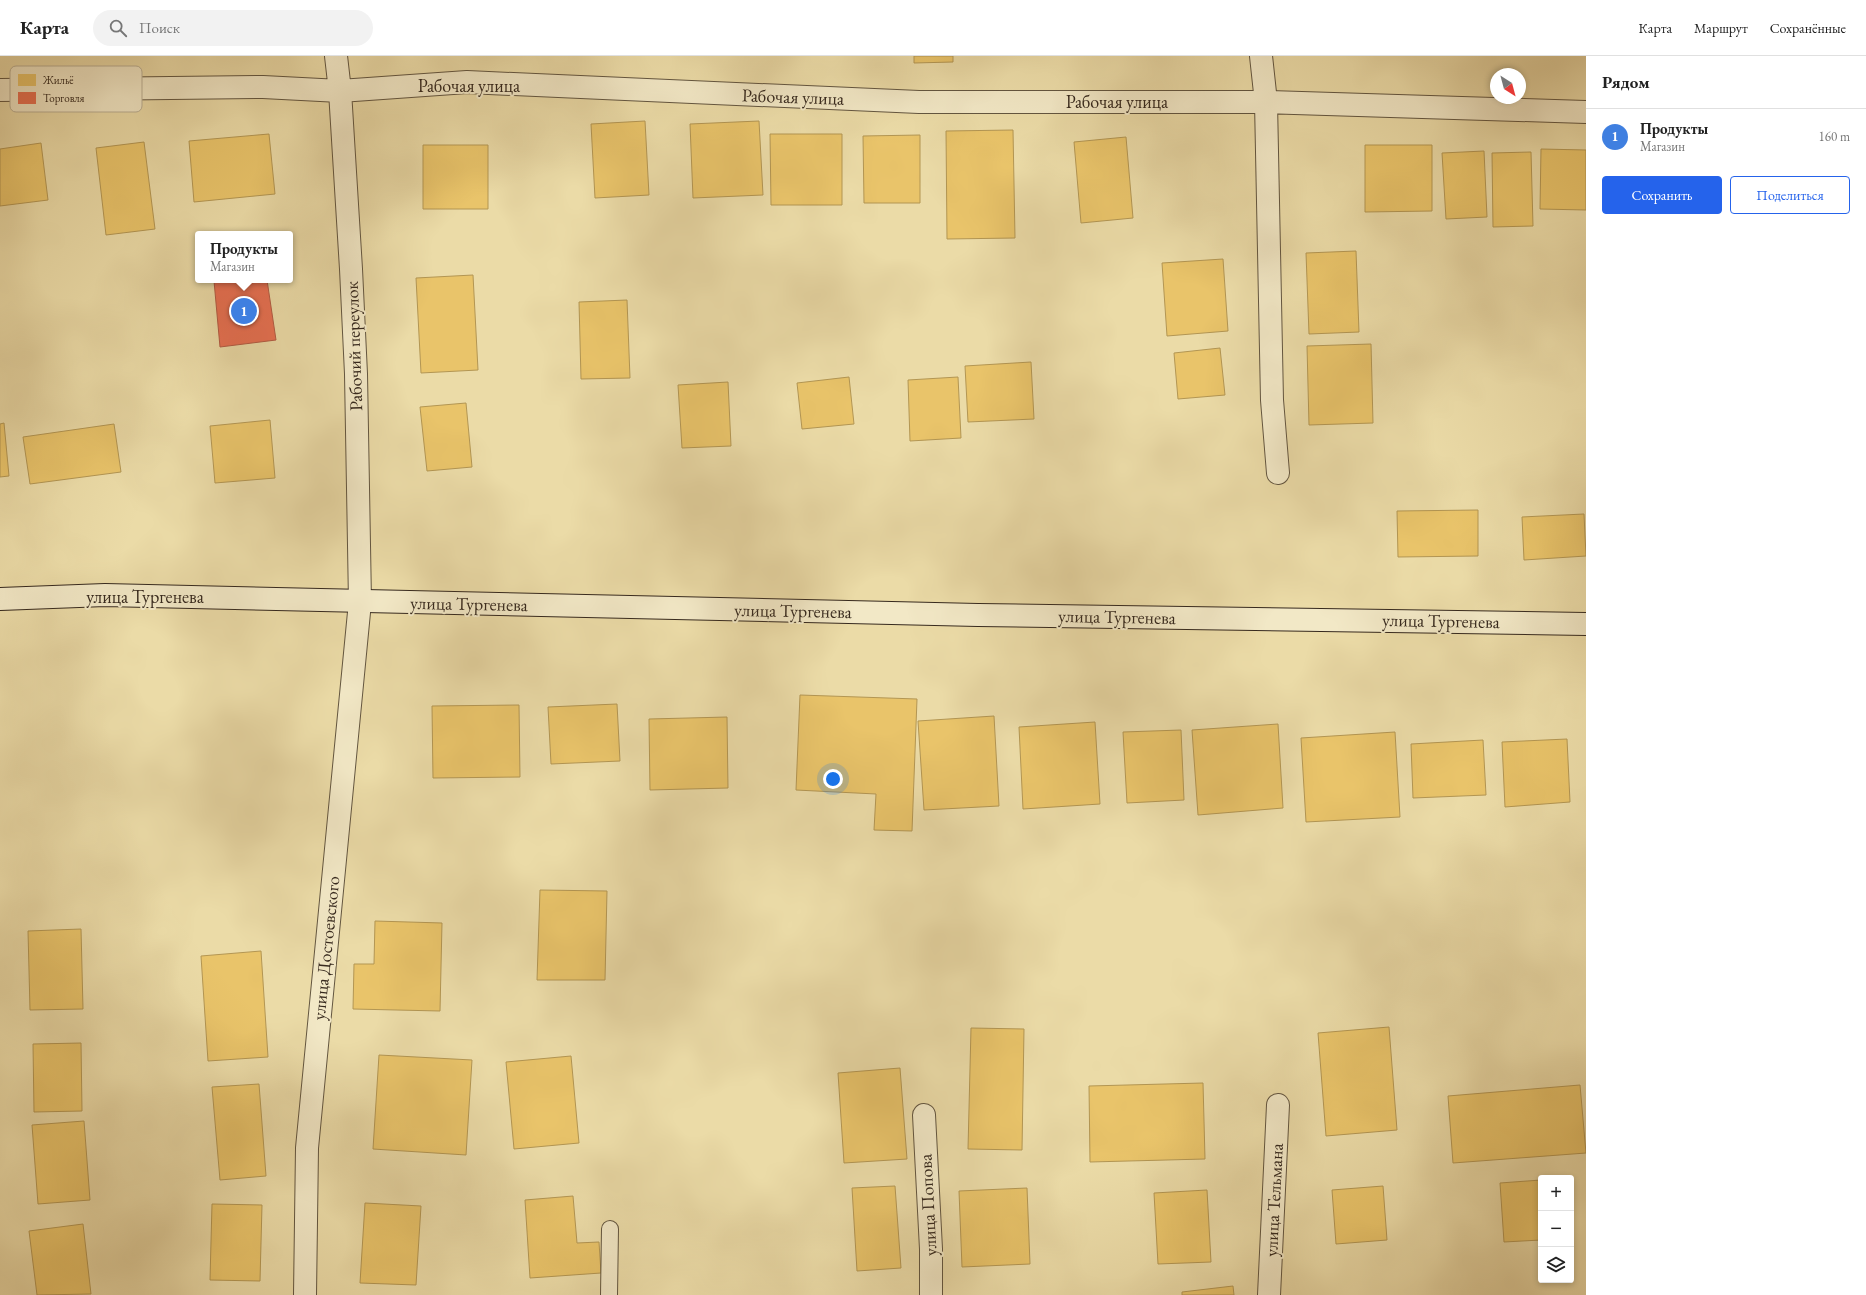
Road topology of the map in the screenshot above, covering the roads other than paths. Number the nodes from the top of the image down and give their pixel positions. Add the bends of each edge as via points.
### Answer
1 (336, 56) edge
2 (1261, 56) edge
3 (142, 88) edge
4 (0, 90) edge
5 (10, 90) edge
6 (340, 91) junction
7 (1266, 102) junction
8 (1586, 112) edge
9 (1278, 473) dead end
10 (0, 599) edge
11 (360, 602) junction
12 (1586, 624) edge
13 (1278, 1105) dead end
14 (924, 1115) dead end
15 (610, 1228) dead end
16 (305, 1295) edge
17 (609, 1295) edge
18 (931, 1295) edge
19 (1270, 1295) edge

1 - 6 street, Рабочий переулок
2 - 7 street
3 - 6 street, Рабочая улица via 262,87
4 - 5 street, Рабочая улица
6 - 7 street, Рабочая улица via 467,82 919,102
6 - 11 street, Рабочий переулок via 356,374
7 - 8 street, Рабочая улица
7 - 9 street via 1272,400
10 - 11 street, улица Тургенева via 105,595
11 - 12 street, улица Тургенева
11 - 16 street, улица Достоевского via 308,1141
13 - 19 street, улица Тельмана
14 - 18 street, улица Попова
15 - 17 lane

